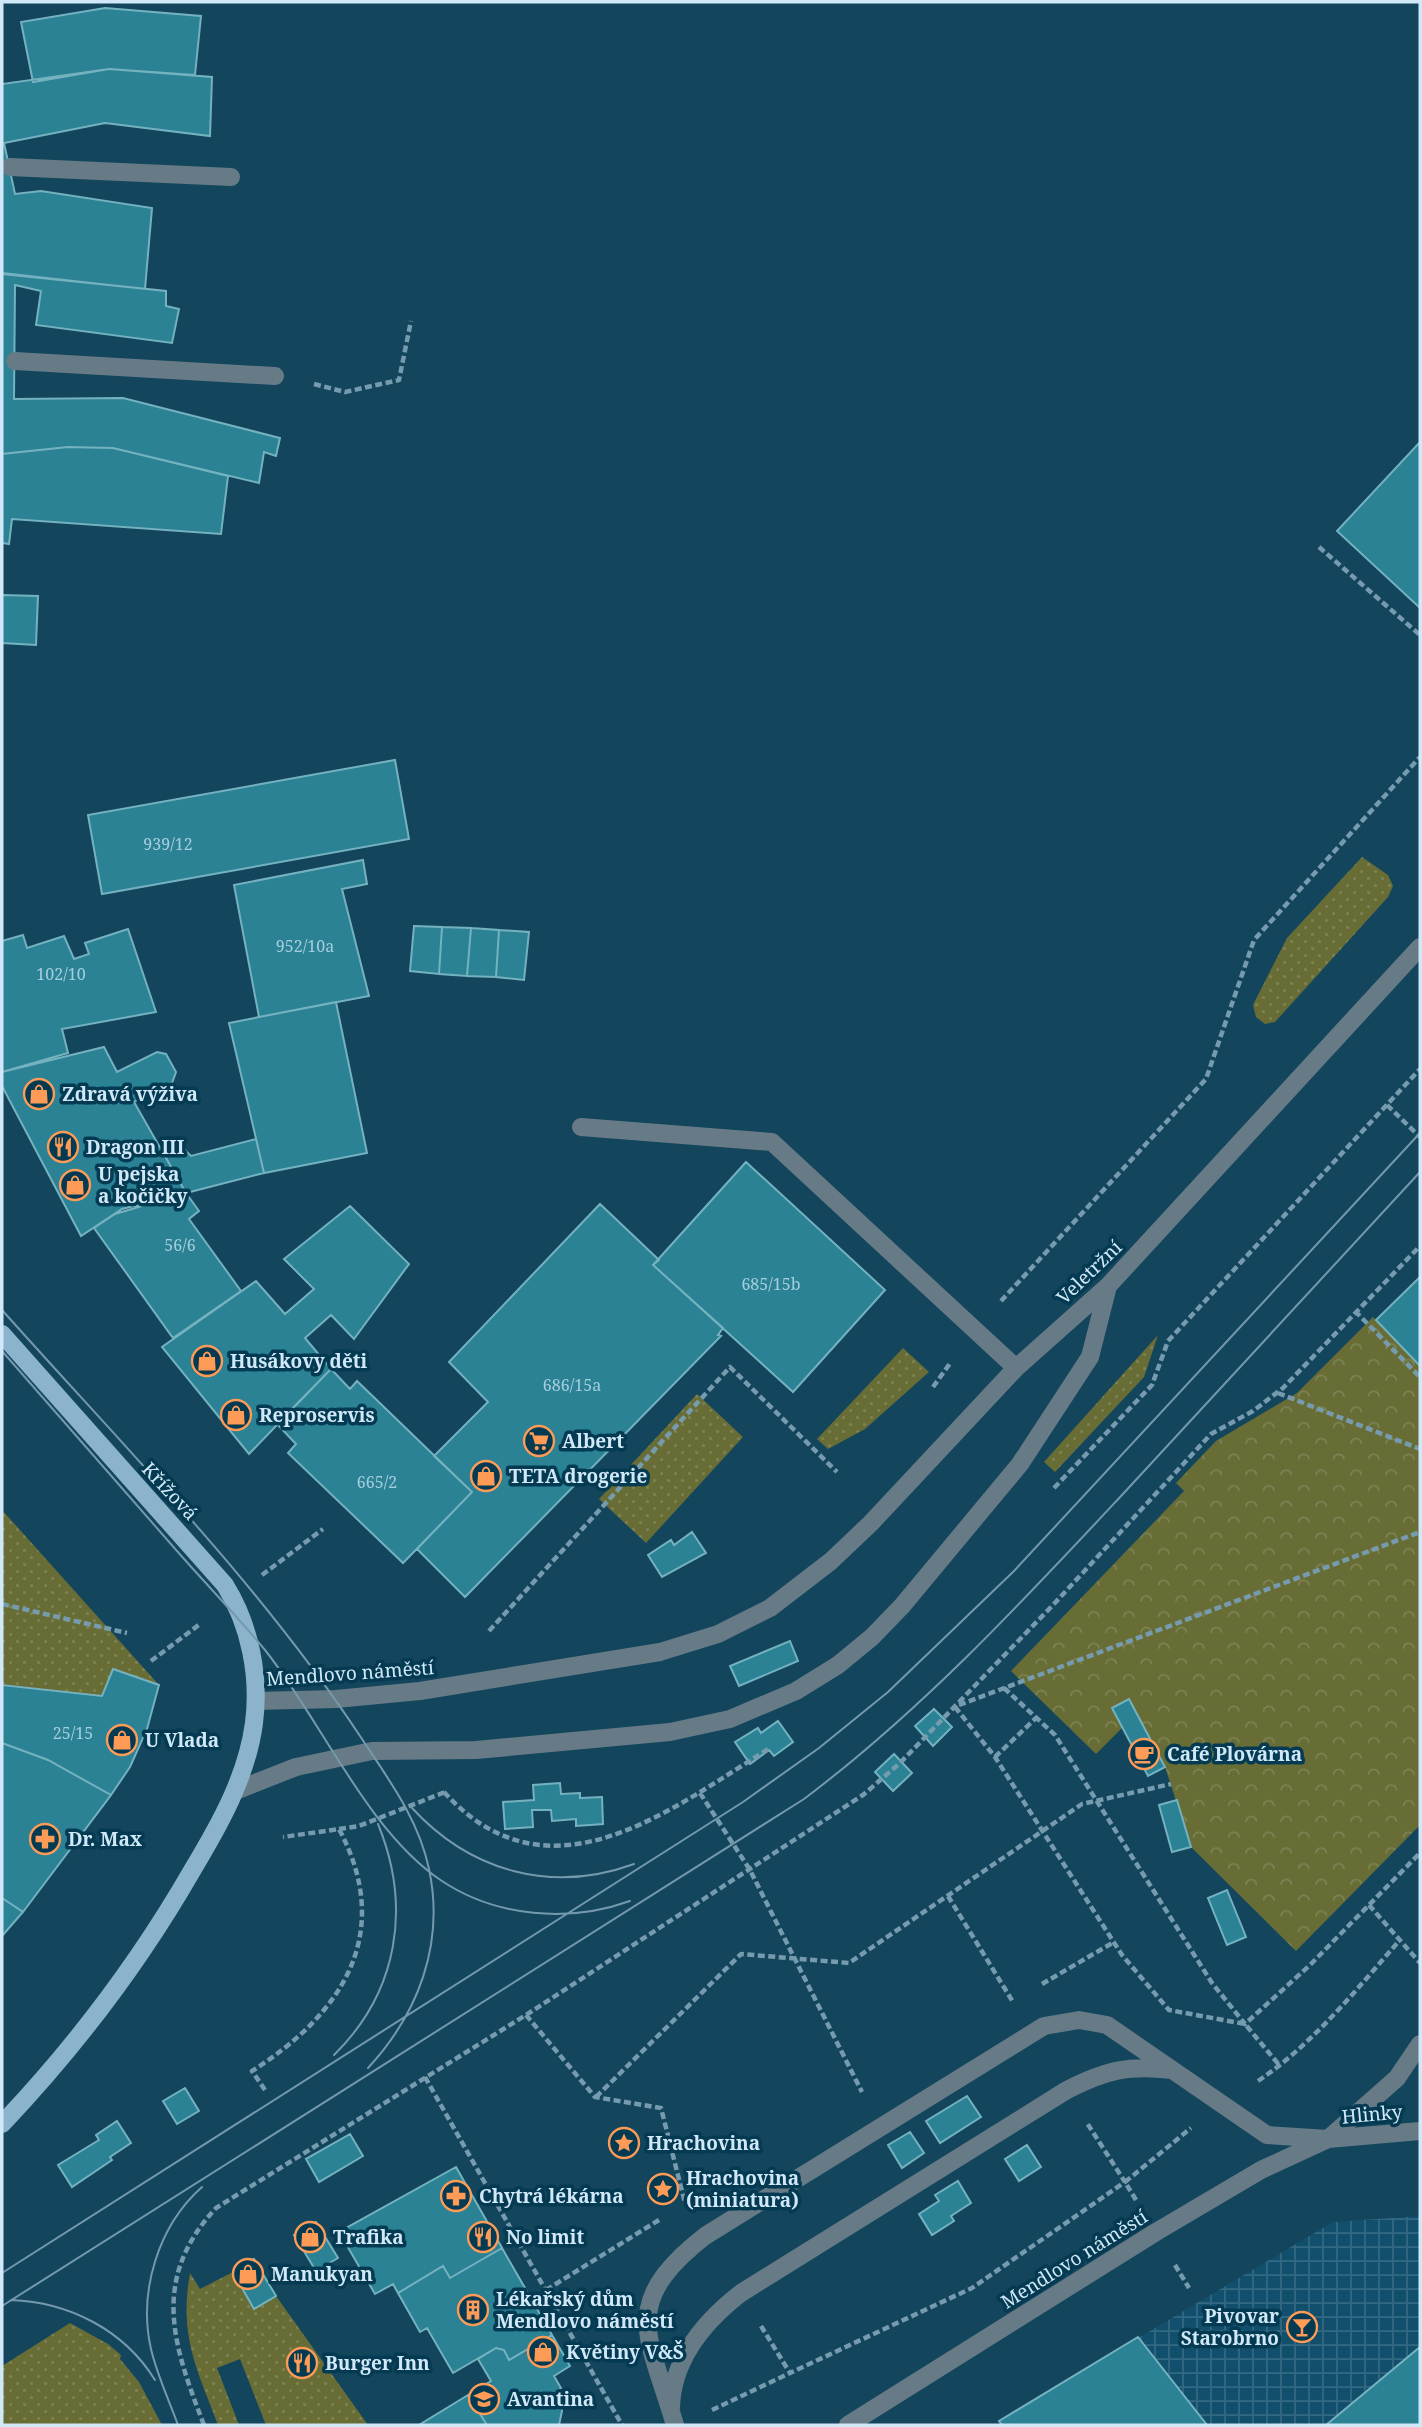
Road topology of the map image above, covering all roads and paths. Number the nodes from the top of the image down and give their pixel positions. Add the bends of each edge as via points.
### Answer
1 (9, 167) dead end
2 (231, 177) dead end
3 (411, 321) dead end
4 (15, 361) dead end
5 (275, 376) joint
6 (1319, 547) dead end
7 (1420, 635) edge
8 (1420, 757) edge
9 (1420, 947) edge
10 (1420, 1069) edge
11 (1387, 1105) junction
12 (581, 1127) dead end
13 (1420, 1137) edge
14 (1420, 1246) edge
15 (1108, 1286) junction
16 (1355, 1311) junction
17 (974, 1330) junction
18 (2, 1334) edge
19 (1016, 1368) junction
20 (1420, 1377) edge
21 (933, 1387) dead end
22 (1277, 1392) junction
23 (1420, 1449) edge
24 (837, 1472) dead end
25 (1051, 1492) dead end
26 (323, 1529) dead end
27 (1420, 1532) edge
28 (253, 1582) dead end
29 (2, 1604) edge
30 (770, 1608) joint
31 (211, 1616) dead end
32 (489, 1631) dead end
33 (127, 1633) dead end
34 (151, 1661) dead end
35 (1004, 1688) junction
36 (256, 1701) junction
37 (955, 1707) junction
38 (1036, 1718) junction
39 (779, 1742) dead end
40 (995, 1756) junction
41 (1171, 1784) dead end
42 (235, 1791) junction
43 (444, 1792) dead end
44 (700, 1793) junction
45 (1097, 1801) junction
46 (1043, 1831) junction
47 (283, 1837) dead end
48 (1420, 1853) edge
49 (750, 1870) junction
50 (1369, 1905) junction
51 (1399, 1941) junction
52 (794, 1959) junction
53 (1420, 1963) edge
54 (1245, 2024) junction
55 (1420, 2044) edge
56 (1176, 2070) junction
57 (425, 2077) junction
58 (265, 2090) dead end
59 (863, 2093) dead end
60 (595, 2097) dead end
61 (1224, 2104) junction
62 (2, 2124) edge
63 (1420, 2131) edge
64 (1328, 2139) junction
65 (1141, 2208) dead end
66 (790, 2373) dead end
67 (701, 2414) dead end
68 (673, 2419) edge
69 (204, 2425) edge
70 (622, 2425) edge
71 (848, 2425) edge

1 - 2 street
3 - 5 path via 399,380 345,391
4 - 5 street
6 - 7 path
8 - 17 path via 1254,940 1206,1079
9 - 15 street, Veletržní
10 - 11 path
11 - 13 path
11 - 25 path via 1168,1342 1152,1385
12 - 17 street via 772,1142
14 - 16 path
15 - 19 street, Veletržní
15 - 42 street via 1090,1357 1020,1464 872,1637 796,1691 730,1719 670,1732 477,1750 372,1751 296,1767
16 - 20 path
16 - 22 path
17 - 19 street
17 - 21 path
18 - 36 main road, Křížová via 225,1585 246,1630
19 - 30 street, Veletržní via 871,1523
22 - 23 path
22 - 37 path via 1211,1434
24 - 32 path via 730,1367
26 - 28 path
27 - 35 path
29 - 33 path
30 - 36 street, Mendlovo náměstí via 718,1634 660,1652 420,1691
31 - 34 path
35 - 37 path
35 - 38 path
36 - 42 main road, Mendlovo náměstí via 248,1751
37 - 40 path
37 - 49 path via 863,1796
38 - 40 path
38 - 45 path via 1055,1735
39 - 44 path
40 - 46 path
41 - 45 path
42 - 62 main road, Mendlovo náměstí via 172,1907 134,1965 54,2068
43 - 44 path via 492,1829 522,1840 554,1844 628,1832
44 - 49 path
45 - 46 path via 1082,1804
45 - 54 path via 1212,1983
46 - 52 path via 849,1963
46 - 54 path via 1122,1955 1169,2010
47 - 58 path via 339,1829 356,1872 361,1926 347,1976 331,2004 298,2040 252,2071
48 - 50 path
49 - 52 path
49 - 57 path
50 - 51 path
50 - 54 path
51 - 53 path
51 - 54 path via 1280,2066
52 - 59 path
52 - 60 path via 741,1954
55 - 64 street via 1397,2078
56 - 61 street
56 - 68 street via 1119,2069 1067,2090 741,2293 709,2320 695,2339 675,2381
56 - 68 street via 1107,2025 1079,2020 1044,2026 705,2236 671,2266 650,2302 649,2345
57 - 69 path via 216,2208 192,2238 176,2278 172,2324 177,2352
57 - 70 path
61 - 64 street via 1267,2135
61 - 65 path via 1125,2182
63 - 64 street, Hlinky
64 - 71 street, Mendlovo náměstí via 1261,2170 1156,2232
66 - 67 path

